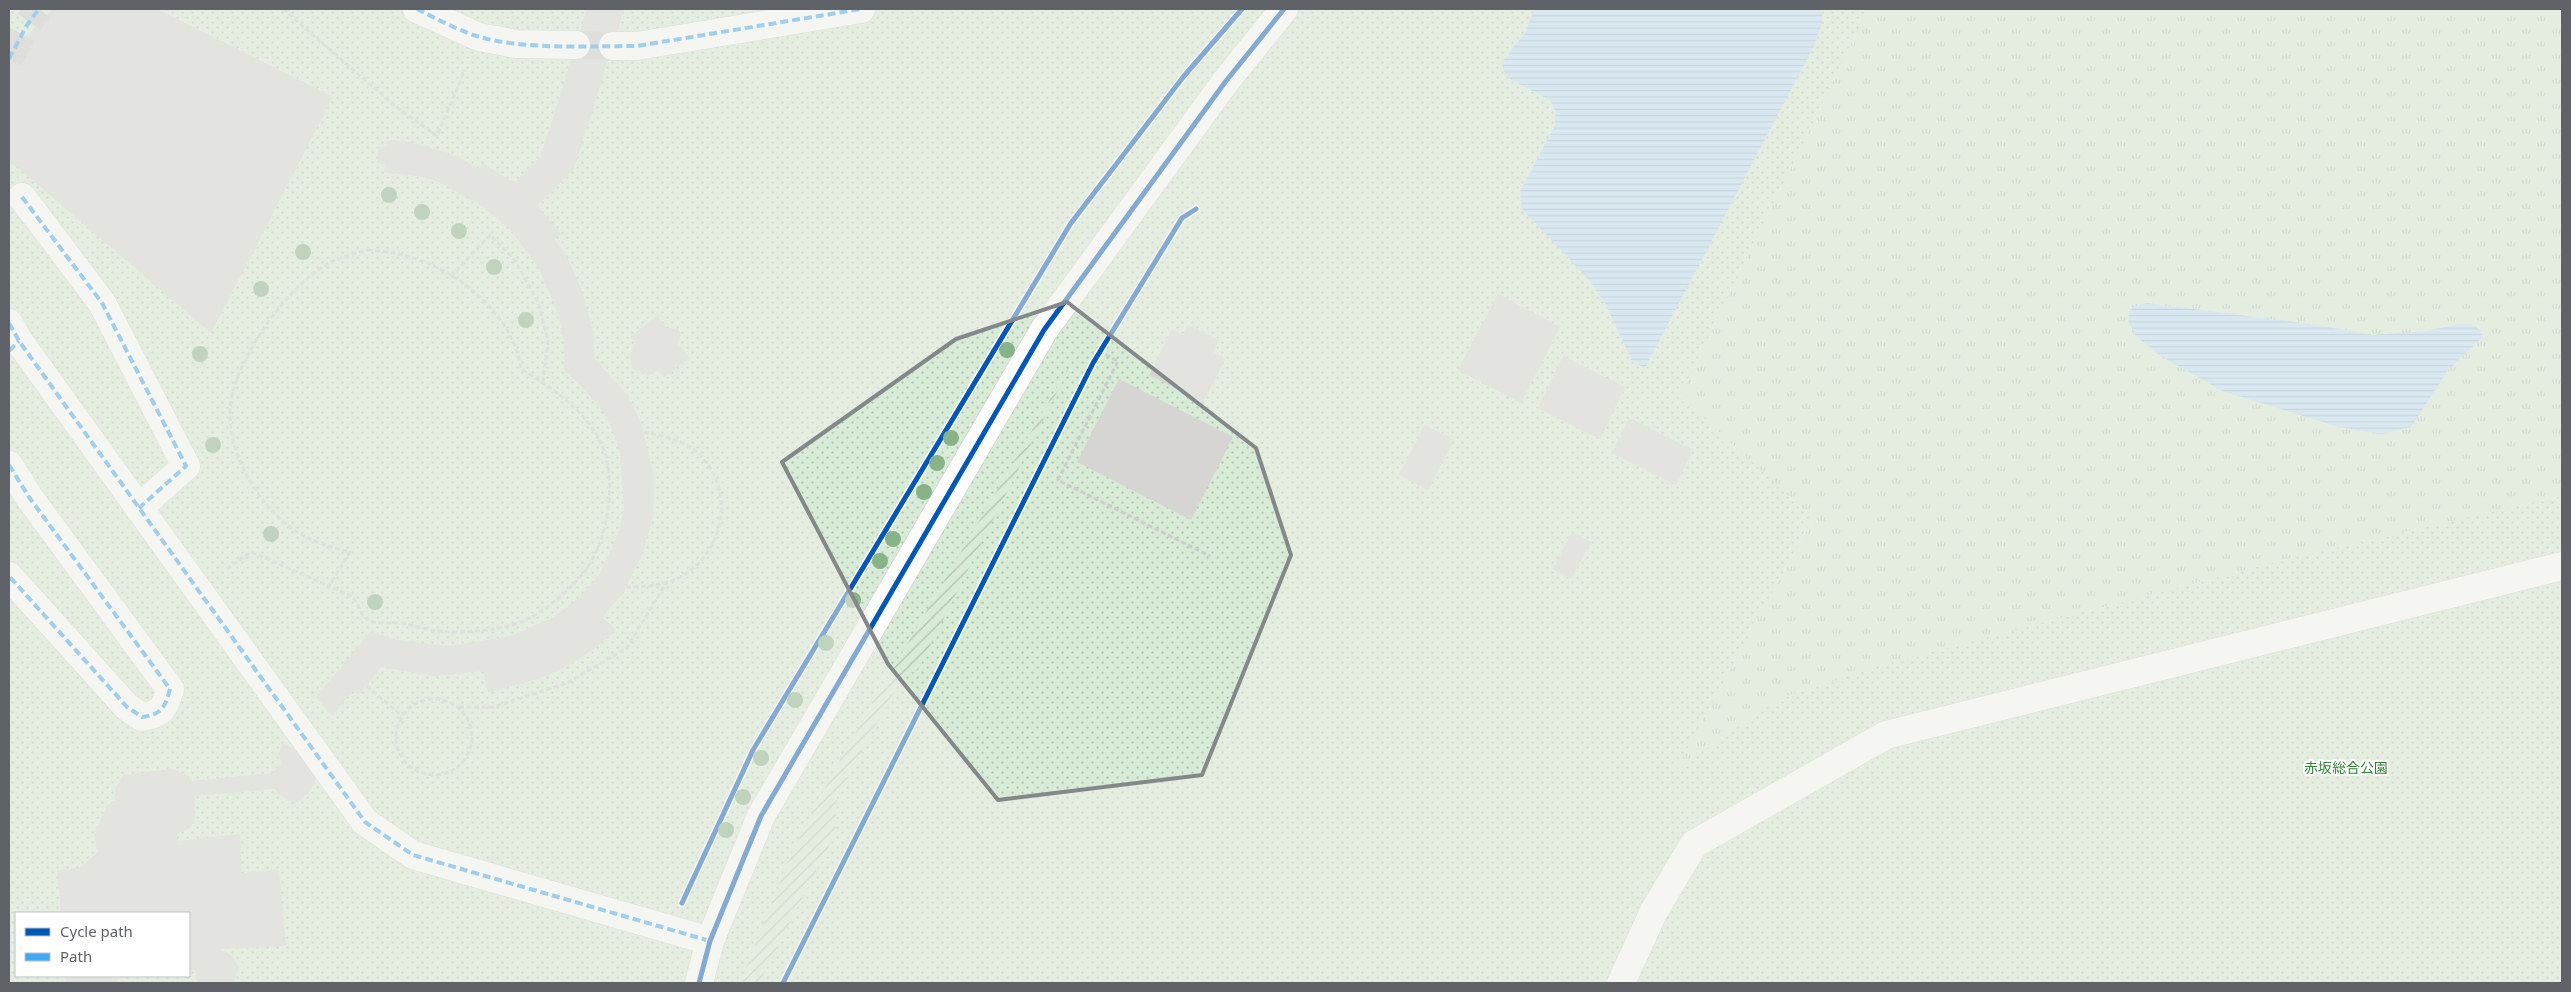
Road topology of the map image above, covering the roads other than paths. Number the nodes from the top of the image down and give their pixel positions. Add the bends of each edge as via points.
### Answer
1 (418, 9) edge
2 (861, 9) edge
3 (1278, 10) edge
4 (576, 45) tunnel mouth
5 (613, 46) tunnel mouth
6 (22, 197) dead end
7 (12, 338) edge
8 (9, 465) edge
9 (139, 508) junction
10 (2562, 566) edge
11 (9, 576) edge
12 (710, 941) junction
13 (699, 983) edge
14 (1621, 983) edge

1 - 4 street via 480,36 516,44
2 - 5 street via 637,46
3 - 12 street via 1044,330 761,816
6 - 9 street via 102,303 186,466
7 - 9 street
8 - 11 street via 170,689 166,705 156,715 142,717 127,707
9 - 12 street via 365,822 413,855
10 - 14 street via 1886,735 1694,844 1654,911
12 - 13 street

